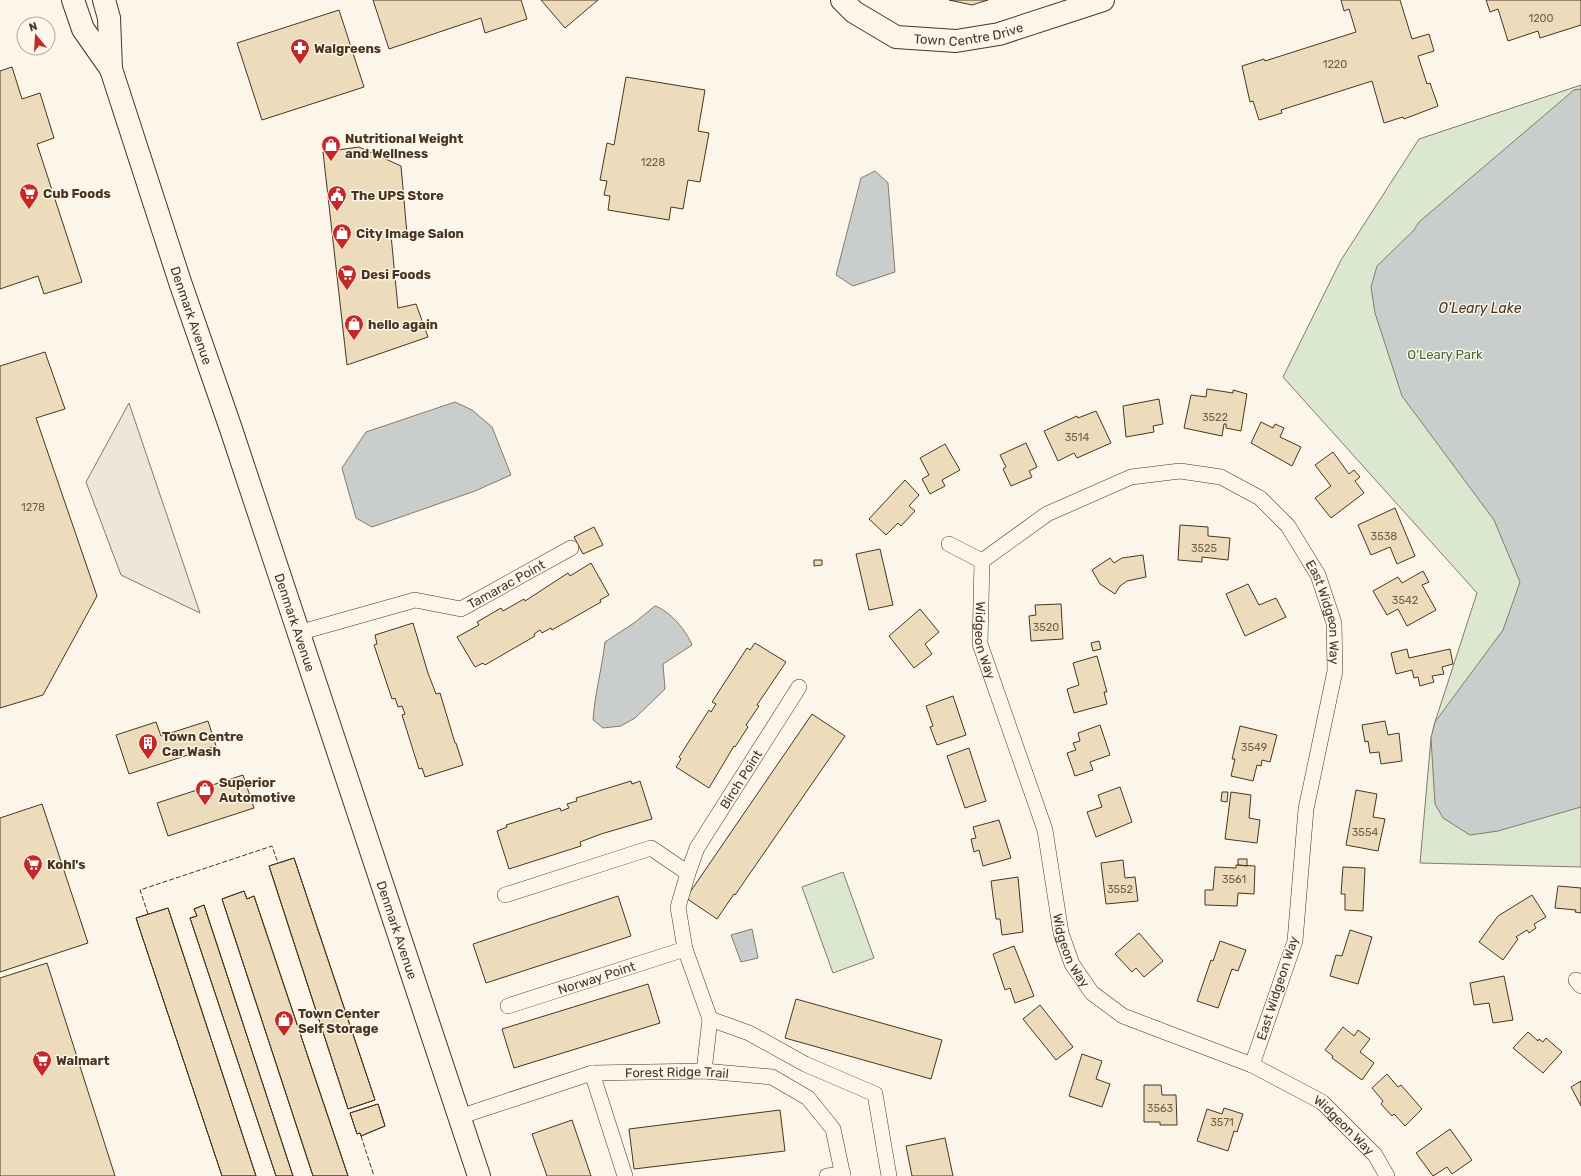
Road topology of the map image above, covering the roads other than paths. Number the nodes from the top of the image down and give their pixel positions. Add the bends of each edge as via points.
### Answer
1 (73, 0) edge
2 (104, 0) edge
3 (842, 0) edge
4 (1103, 0) edge
5 (111, 69) junction
6 (949, 544) dead end
7 (571, 548) dead end
8 (982, 561) junction
9 (298, 634) junction
10 (799, 687) dead end
11 (688, 873) junction
12 (505, 895) dead end
13 (685, 949) junction
14 (508, 1006) dead end
15 (710, 1019) junction
16 (1252, 1065) junction
17 (704, 1071) junction
18 (592, 1073) junction
19 (459, 1117) junction
20 (843, 1175) edge
21 (479, 1176) edge
22 (625, 1176) edge
23 (827, 1176) edge
24 (889, 1176) edge
25 (1387, 1176) edge

1 - 5 street, Denmark Avenue via 83,29
2 - 5 street, Denmark Avenue via 109,18
3 - 4 street, Town Centre Drive via 854,12 896,37 956,41 999,34
5 - 9 street, Denmark Avenue
6 - 8 street
7 - 9 street, Tamarac Point via 461,609 415,600
8 - 16 street, Widgeon Way via 980,644 1045,830 1061,933 1072,964 1092,992 1123,1016
8 - 16 street, East Widgeon Way via 1047,514 1131,477 1180,471 1220,478 1260,498 1288,526 1318,575 1334,623 1335,671 1306,809 1295,941
9 - 19 street, Denmark Avenue
10 - 11 street, Birch Point via 697,848
11 - 12 street via 651,848
11 - 13 street, Birch Point via 678,907
13 - 14 street, Norway Point
13 - 15 street, Birch Point
15 - 17 street, Birch Point
15 - 24 street via 749,1032 805,1064 875,1094
16 - 25 street, Widgeon Way via 1322,1102 1375,1155
17 - 18 street, Forest Ridge Trail
17 - 20 street, Forest Ridge Trail via 772,1077 808,1098 833,1129
18 - 19 street, Forest Ridge Trail
18 - 22 street
19 - 21 street, Denmark Avenue
20 - 23 street

